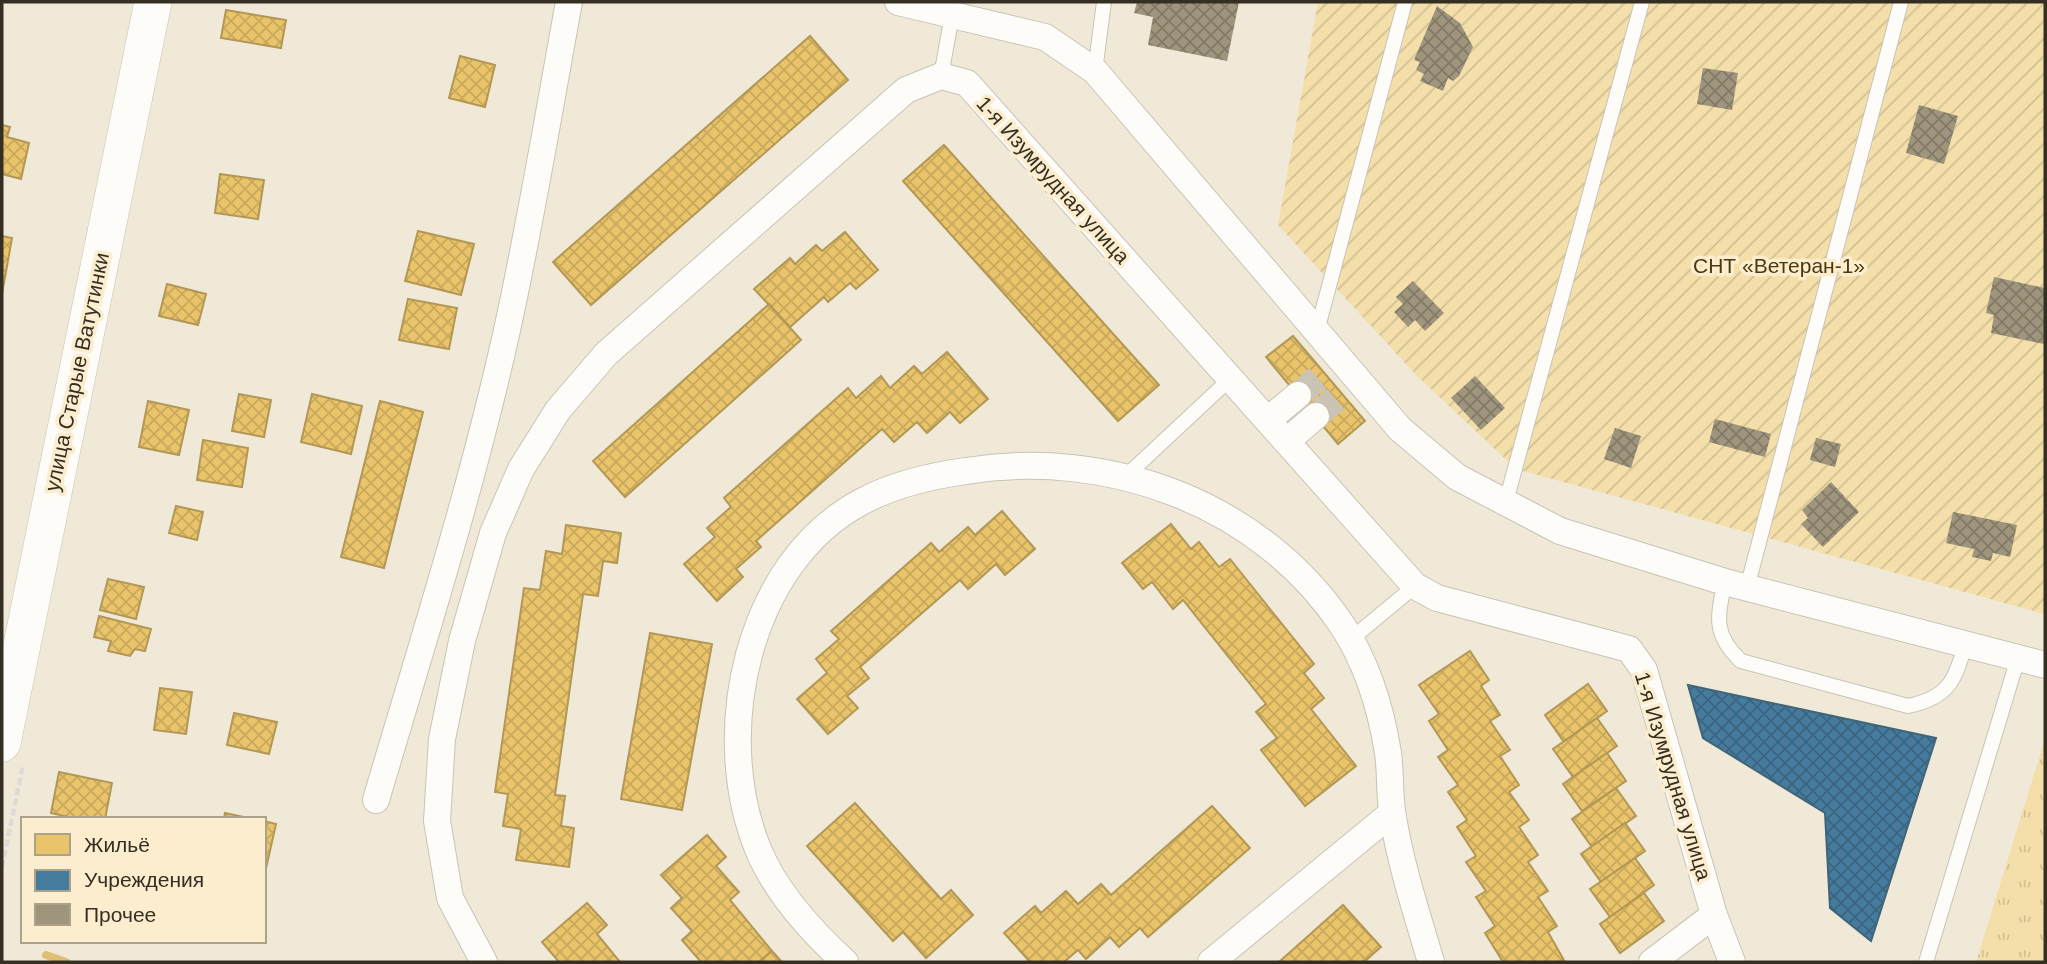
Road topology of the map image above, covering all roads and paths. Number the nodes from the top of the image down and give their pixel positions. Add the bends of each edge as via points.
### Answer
1 (153, 2) edge
2 (569, 2) edge
3 (898, 2) edge
4 (1104, 2) edge
5 (1405, 2) edge
6 (1642, 2) edge
7 (1901, 2) edge
8 (952, 15) junction
9 (1095, 71) junction
10 (941, 76) junction
11 (1317, 331) junction
12 (1230, 379) junction
13 (1298, 395) tunnel mouth
14 (1316, 416) tunnel mouth
15 (1269, 419) junction
16 (1287, 440) junction
17 (1126, 476) junction
18 (1505, 505) junction
19 (1736, 585) junction
20 (1415, 586) junction
21 (1350, 640) junction
22 (1965, 645) junction
23 (2018, 658) junction
24 (2045, 665) edge
25 (2, 743) edge
26 (376, 800) dead end
27 (1392, 813) junction
28 (1714, 915) junction
29 (484, 962) edge
30 (845, 962) edge
31 (1211, 962) edge
32 (1431, 962) edge
33 (1652, 962) edge
34 (1732, 962) edge
35 (1926, 962) edge

1 - 25 main road, улица Старые Ватутинки
2 - 26 street via 506,333
3 - 8 street
4 - 9 lane
5 - 11 lane
6 - 18 lane
7 - 19 lane
8 - 9 street via 1045,37
8 - 10 lane
9 - 11 street
10 - 12 street, 1-я Изумрудная улица via 967,83
10 - 29 street via 906,90 606,354 558,410 521,469 483,569 442,739 437,821 450,898
11 - 18 street via 1332,366 1351,387 1457,477
12 - 15 street, 1-я Изумрудная улица
12 - 17 lane
13 - 15 street
14 - 16 street
15 - 16 street, 1-я Изумрудная улица
16 - 20 street, 1-я Изумрудная улица
17 - 21 street via 1162,486 1227,517 1312,587
17 - 30 street via 1042,464 986,467 922,478 862,501 826,527 796,560 767,606 739,702 738,757 746,806 758,850 785,897
18 - 19 street via 1560,531
19 - 22 street
19 - 22 lane via 1718,614 1719,631 1726,648 1741,661 1908,706 1930,701 1945,690 1958,672
20 - 21 lane
20 - 28 street, 1-я Изумрудная улица via 1437,598 1629,649 1644,670
21 - 27 street via 1379,705
22 - 23 street
23 - 24 street
23 - 35 lane
27 - 31 street
27 - 32 street
28 - 33 street
28 - 34 street, 1-я Изумрудная улица

